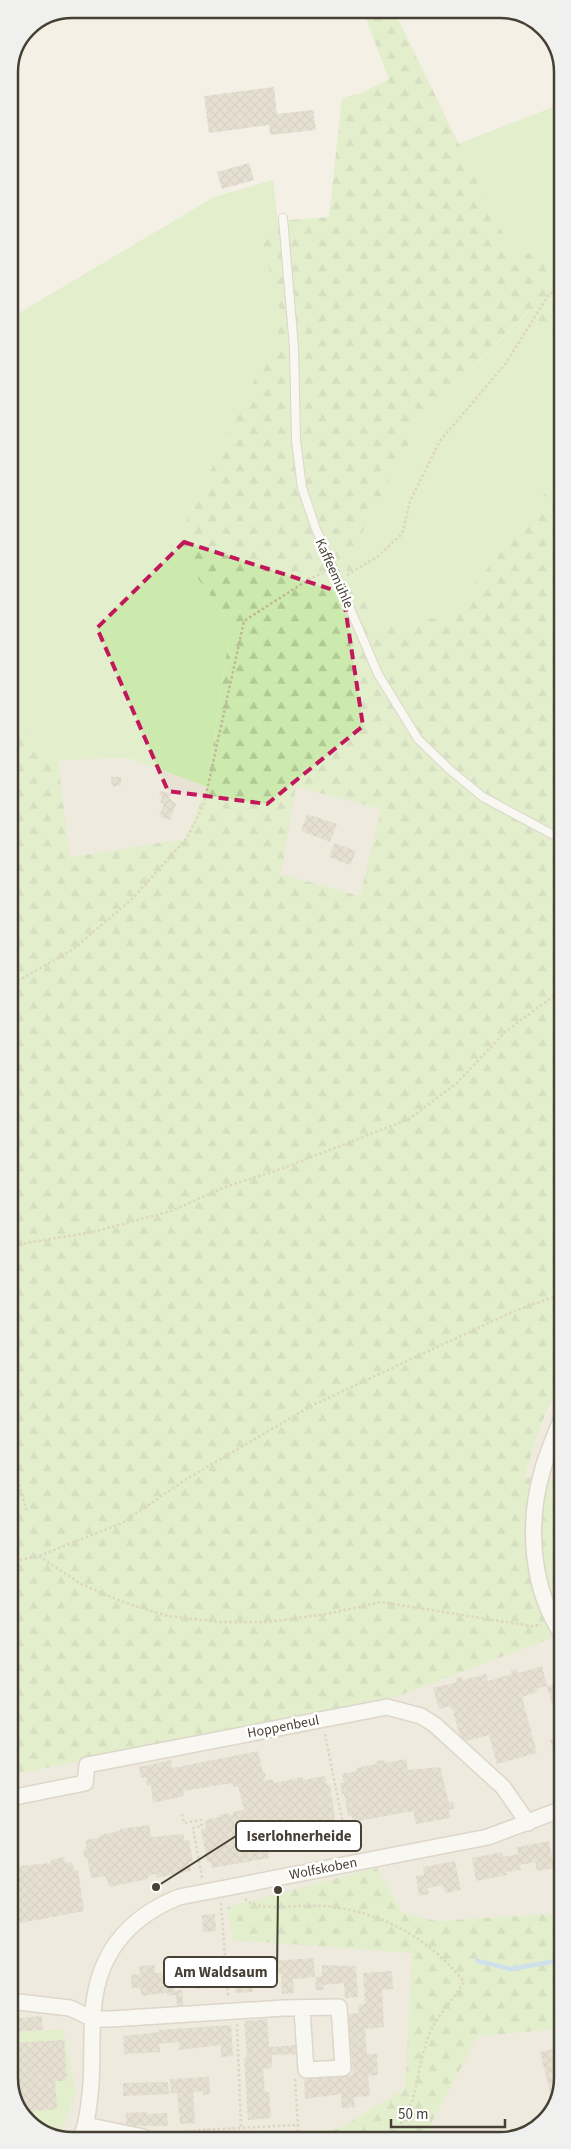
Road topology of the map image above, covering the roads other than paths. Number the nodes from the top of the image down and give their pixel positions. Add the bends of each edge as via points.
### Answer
1 (283, 218) dead end
2 (554, 835) edge
3 (554, 1439) edge
4 (554, 1620) edge
5 (18, 1796) edge
6 (554, 1812) edge
7 (528, 1823) junction
8 (18, 2002) edge
9 (302, 2009) junction
10 (93, 2019) junction
11 (86, 2125) junction
12 (84, 2131) edge
13 (113, 2131) edge

1 - 2 lane, Kaffeemühle via 294,348 296,440 302,488 316,530 378,674 418,738 449,769 483,797
3 - 4 street via 541,1473 535,1510 534,1550 540,1587
5 - 7 street, Hoppenbeul via 85,1783 87,1765 387,1707 421,1716 435,1725 503,1787
6 - 7 street, Wolfskoben
7 - 10 street, Wolfskoben via 488,1837 241,1884 179,1897 162,1904 121,1935 103,1963 94,1996
8 - 10 street via 70,2008
9 - 9 street via 339,2007 343,2068 306,2070
9 - 10 street
10 - 11 street, Wolfskoben via 92,2076
11 - 12 street, Wolfskoben
11 - 13 street

